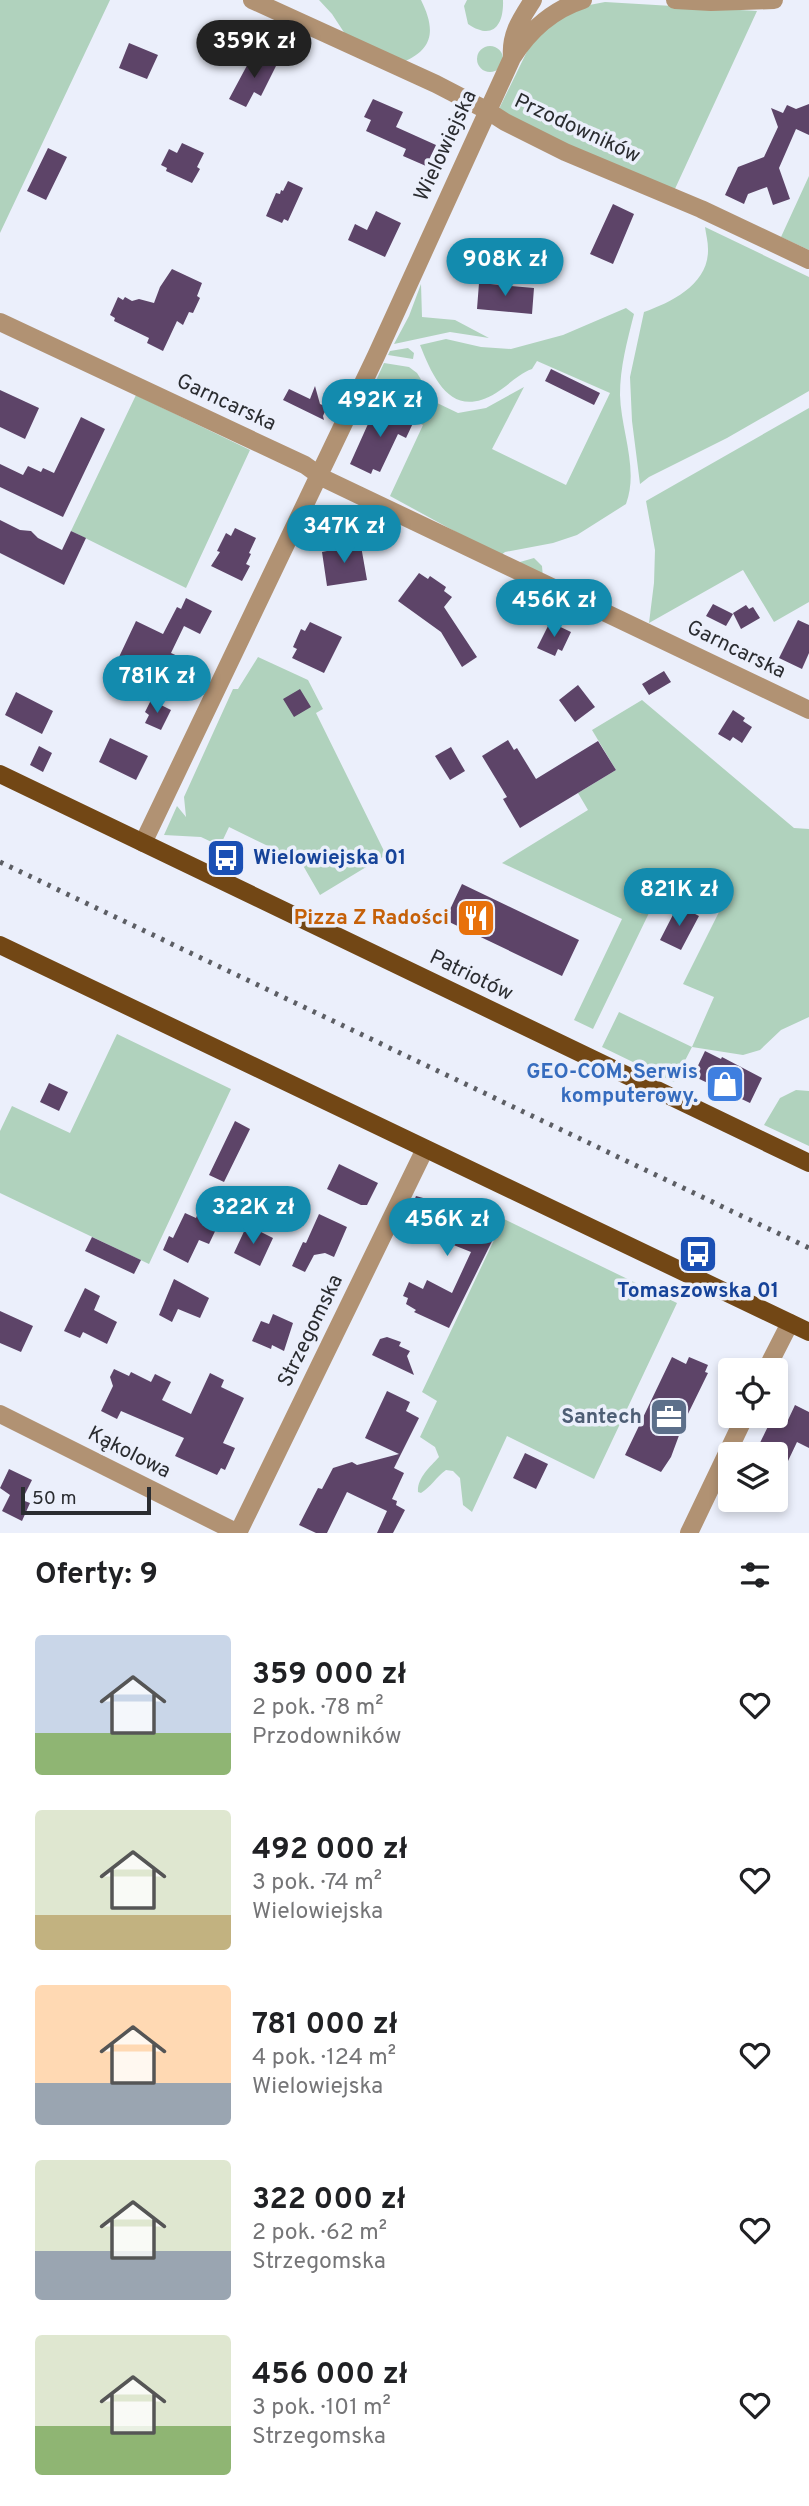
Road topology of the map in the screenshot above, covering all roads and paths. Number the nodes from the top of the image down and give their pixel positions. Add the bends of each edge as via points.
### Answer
1 (252, 0) edge
2 (533, 0) edge
3 (583, 0) edge
4 (675, 0) edge
5 (766, 1) edge
6 (512, 58) junction
7 (488, 111) junction
8 (809, 260) edge
9 (0, 322) edge
10 (318, 474) junction
11 (809, 710) edge
12 (0, 774) edge
13 (143, 843) junction
14 (0, 945) edge
15 (425, 1149) junction
16 (809, 1163) edge
17 (789, 1323) junction
18 (809, 1332) edge
19 (772, 1358) edge
20 (0, 1414) edge
21 (739, 1428) edge
22 (238, 1533) edge
23 (689, 1533) edge

1 - 7 street, Przodowników
2 - 6 street, Wielowiejska via 517,24
3 - 6 street via 545,20
4 - 5 street
6 - 7 street, Wielowiejska
7 - 8 street, Przodowników via 565,152
7 - 10 street, Wielowiejska
9 - 10 street, Garncarska
10 - 11 street, Garncarska
10 - 13 street, Wielowiejska
12 - 13 main road, Patriotów
13 - 16 main road, Patriotów
14 - 15 main road
15 - 17 main road
15 - 22 street, Strzegomska
17 - 18 main road
17 - 19 street
20 - 22 street, Kąkolowa
21 - 23 street

